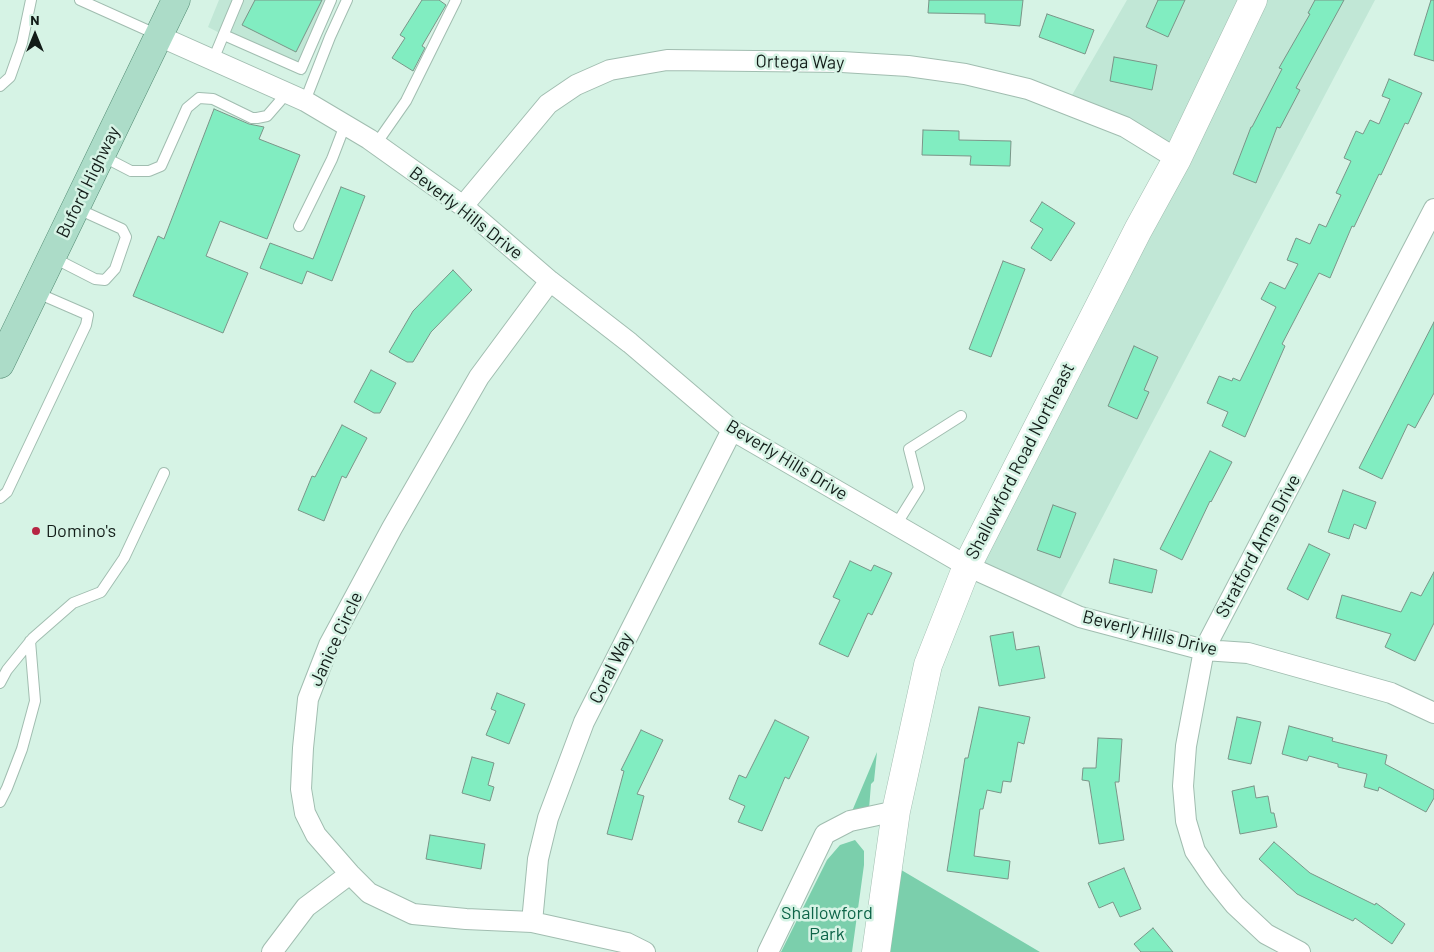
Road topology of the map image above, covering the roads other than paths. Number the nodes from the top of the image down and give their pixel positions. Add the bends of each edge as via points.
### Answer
1 (31, 0) edge
2 (80, 0) edge
3 (176, 0) edge
4 (238, 0) edge
5 (331, 0) edge
6 (347, 0) edge
7 (456, 0) edge
8 (1253, 0) edge
9 (224, 35) junction
10 (159, 36) junction
11 (213, 60) junction
12 (0, 86) edge
13 (286, 93) junction
14 (305, 101) junction
15 (345, 125) junction
16 (376, 144) junction
17 (101, 155) junction
18 (1177, 159) junction
19 (463, 206) junction
20 (75, 208) junction
21 (1434, 209) edge
22 (299, 226) dead end
23 (51, 257) junction
24 (550, 281) junction
25 (34, 292) junction
26 (0, 364) edge
27 (961, 416) dead end
28 (732, 430) junction
29 (164, 473) dead end
30 (3, 495) edge
31 (896, 525) junction
32 (967, 566) junction
33 (30, 641) junction
34 (1204, 650) junction
35 (0, 683) edge
36 (1434, 713) edge
37 (0, 802) edge
38 (896, 811) junction
39 (350, 874) junction
40 (532, 922) junction
41 (272, 952) edge
42 (645, 952) edge
43 (768, 952) edge
44 (876, 952) edge
45 (1300, 952) edge

1 - 12 lane via 10,77
2 - 10 lane
3 - 10 main road, Buford Highway
4 - 9 lane
5 - 9 lane via 301,69
6 - 14 lane
7 - 16 lane via 406,101
8 - 18 street, Shallowford Road Northeast
9 - 11 lane
10 - 11 street, Beverly Hills Drive
10 - 17 main road, Buford Highway
11 - 13 street, Beverly Hills Drive
13 - 14 street, Beverly Hills Drive
13 - 17 lane via 267,116 257,118 213,98 199,98 187,108 161,166 149,171 131,171
14 - 15 street, Beverly Hills Drive
15 - 16 street, Beverly Hills Drive
15 - 22 lane
16 - 19 street, Beverly Hills Drive
17 - 20 main road, Buford Highway
18 - 19 street, Ortega Way via 1125,127 1028,89 965,74 842,62 667,60 610,70 576,85 548,104
18 - 32 street, Shallowford Road Northeast
19 - 24 street, Beverly Hills Drive
20 - 23 main road, Buford Highway
20 - 23 lane via 122,228 126,237 114,269 105,280 95,279
21 - 34 street, Stratford Arms Drive
23 - 25 main road, Buford Highway
24 - 28 street, Beverly Hills Drive via 630,343
24 - 39 street, Janice Circle via 474,386 329,645 308,699 300,789 305,813 316,834
25 - 26 main road, Buford Highway
25 - 30 lane via 88,315 86,326
27 - 31 lane via 908,449 919,488
28 - 31 street, Beverly Hills Drive
28 - 40 street, Coral Way via 584,722 548,818 538,860
29 - 33 lane via 124,558 101,592 73,603
31 - 32 street, Beverly Hills Drive
32 - 34 street, Beverly Hills Drive via 1080,617
32 - 38 street, Shallowford Road Northeast via 928,665
33 - 35 lane
33 - 37 lane via 35,701 22,749
34 - 36 street, Beverly Hills Drive via 1248,653 1391,692
34 - 45 street, Stratford Arms Drive via 1186,746 1183,786 1186,821 1195,851 1235,906 1266,934
38 - 43 street via 850,821 825,834
38 - 44 street, Shallowford Road Northeast
39 - 40 street, Janice Circle via 369,893 413,914
39 - 41 street via 306,907
40 - 42 street, Janice Circle via 627,943

